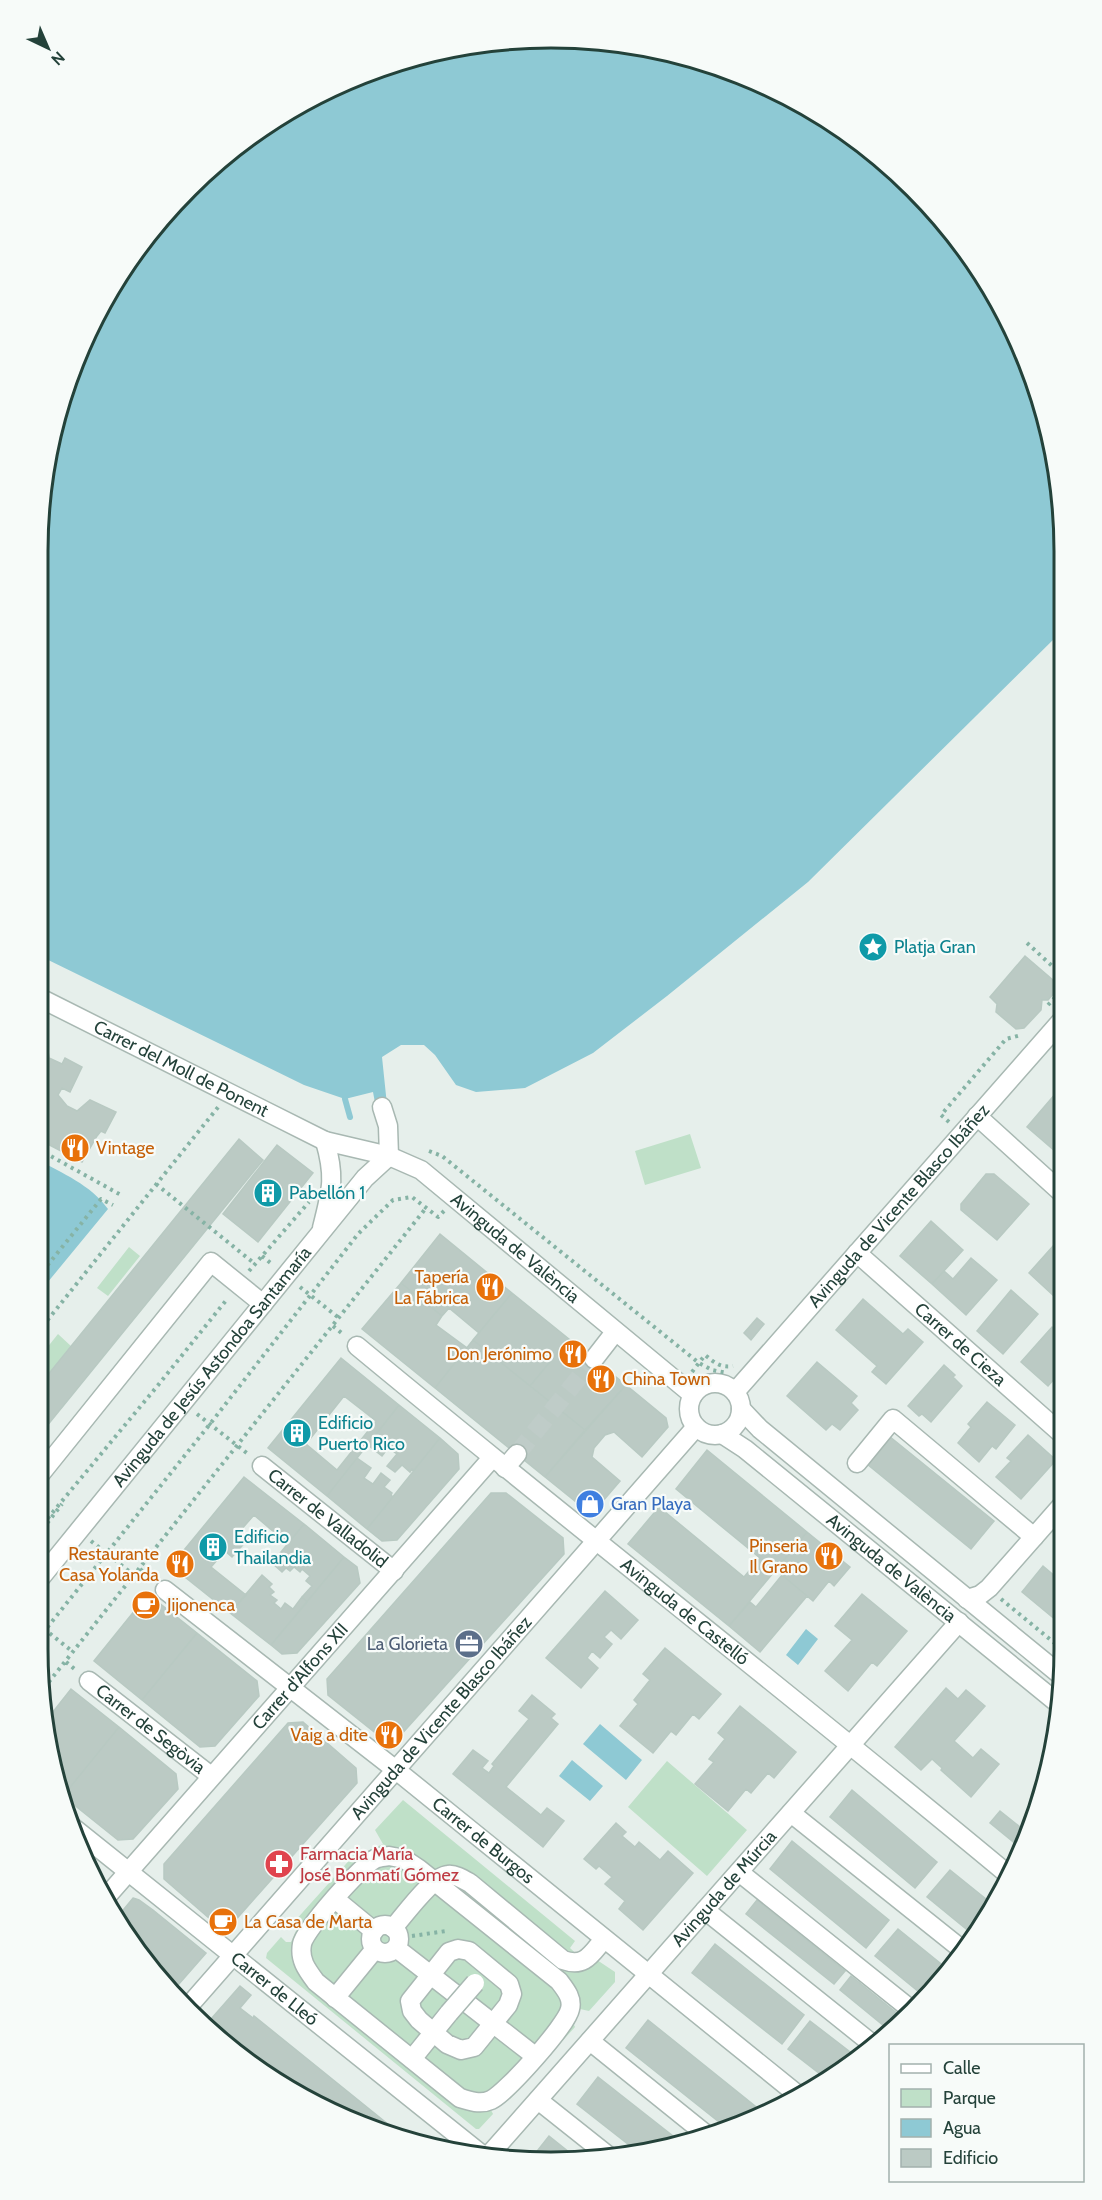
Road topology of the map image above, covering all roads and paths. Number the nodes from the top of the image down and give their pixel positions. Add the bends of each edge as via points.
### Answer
1 (1027, 943) dead end
2 (1054, 967) edge
3 (1054, 999) edge
4 (48, 1002) edge
5 (1041, 1013) dead end
6 (1027, 1029) dead end
7 (1054, 1029) edge
8 (221, 1104) dead end
9 (382, 1107) dead end
10 (941, 1115) dead end
11 (977, 1116) junction
12 (326, 1142) junction
13 (423, 1149) dead end
14 (48, 1155) edge
15 (389, 1156) junction
16 (156, 1184) junction
17 (1054, 1185) edge
18 (121, 1195) dead end
19 (113, 1205) dead end
20 (320, 1233) junction
21 (857, 1253) junction
22 (255, 1264) junction
23 (48, 1265) edge
24 (286, 1275) junction
25 (239, 1285) junction
26 (310, 1295) junction
27 (263, 1304) junction
28 (339, 1318) junction
29 (48, 1319) edge
30 (615, 1332) junction
31 (357, 1346) dead end
32 (594, 1359) tunnel mouth
33 (699, 1363) junction
34 (759, 1366) junction
35 (712, 1371) dead end
36 (687, 1390) junction
37 (738, 1400) junction
38 (696, 1427) junction
39 (1054, 1427) edge
40 (722, 1434) junction
41 (505, 1460) junction
42 (857, 1463) dead end
43 (48, 1465) edge
44 (262, 1466) dead end
45 (1054, 1514) edge
46 (48, 1520) edge
47 (1034, 1537) junction
48 (597, 1541) junction
49 (48, 1569) edge
50 (394, 1571) junction
51 (989, 1588) junction
52 (165, 1590) dead end
53 (967, 1599) junction
54 (959, 1622) junction
55 (48, 1626) edge
56 (48, 1632) edge
57 (1054, 1642) edge
58 (73, 1653) junction
59 (1053, 1669) edge
60 (89, 1681) dead end
61 (49, 1682) edge
62 (289, 1688) junction
63 (1052, 1698) edge
64 (851, 1744) junction
65 (396, 1770) junction
66 (211, 1776) junction
67 (791, 1813) junction
68 (84, 1836) edge
69 (1002, 1870) edge
70 (129, 1871) junction
71 (739, 1872) junction
72 (434, 1881) junction
73 (111, 1892) edge
74 (335, 1899) junction
75 (705, 1910) junction
76 (474, 1913) junction
77 (399, 1937) junction
78 (604, 1938) junction
79 (375, 1940) junction
80 (511, 1943) junction
81 (957, 1945) edge
82 (233, 1957) junction
83 (489, 1968) junction
84 (430, 1974) junction
85 (648, 1974) junction
86 (335, 1998) junction
87 (192, 2002) edge
88 (906, 2006) edge
89 (493, 2023) junction
90 (433, 2033) junction
91 (867, 2040) edge
92 (590, 2041) junction
93 (535, 2056) junction
94 (412, 2059) junction
95 (792, 2090) edge
96 (538, 2100) junction
97 (700, 2129) edge
98 (470, 2145) edge
99 (495, 2149) edge
100 (600, 2150) edge

1 - 2 path
3 - 5 path
4 - 12 street, Carrer del Moll de Ponent
6 - 10 path via 1020,1037 1006,1039
7 - 11 street, Avinguda de Vicente Blasco Ibáñez
8 - 16 path
9 - 15 street via 388,1126
11 - 17 street
11 - 21 street, Avinguda de Vicente Blasco Ibáñez
12 - 15 street, Carrer del Moll de Ponent
12 - 20 street via 332,1179
13 - 33 path via 442,1156
14 - 18 path
15 - 20 street, Avinguda de Jesús Astondoa Santamaría via 365,1178
15 - 30 street, Avinguda de València via 421,1170
16 - 22 path
16 - 29 path
19 - 23 path via 101,1199
20 - 24 street, Avinguda de Jesús Astondoa Santamaría
21 - 34 street, Avinguda de Vicente Blasco Ibáñez
21 - 39 street, Carrer de Cieza
22 - 25 path
22 - 25 path via 315,1195
24 - 26 path
24 - 27 street, Avinguda de Jesús Astondoa Santamaría
25 - 27 street
25 - 43 street via 211,1262
25 - 46 path
26 - 28 path
26 - 28 path via 358,1234 393,1200 412,1197 426,1208
26 - 55 path
27 - 49 street, Avinguda de Jesús Astondoa Santamaría
28 - 58 path
30 - 32 street
30 - 36 street, Avinguda de València
31 - 41 street, Avinguda de Castelló
33 - 34 path via 705,1355 717,1365 738,1365 747,1355
33 - 35 path
33 - 36 path
34 - 37 street, Avinguda de Vicente Blasco Ibáñez
36 - 37 street via 712,1383 728,1386
36 - 38 street via 689,1412
37 - 40 street via 736,1425
37 - 53 street, Avinguda de València via 760,1429
38 - 40 street via 708,1434
38 - 48 street, Avinguda de Vicente Blasco Ibáñez
40 - 54 street, Avinguda de València
41 - 48 street, Avinguda de Castelló
41 - 50 street, Carrer d'Alfons XII
42 - 47 street via 893,1419
44 - 50 street, Carrer de Valladolid
45 - 47 street
47 - 51 street
48 - 64 street, Avinguda de Castelló
48 - 65 street, Avinguda de Vicente Blasco Ibáñez
50 - 62 street, Carrer d'Alfons XII
51 - 53 street
51 - 57 path
52 - 62 street, Carrer de Burgos
53 - 59 street, Avinguda de València
54 - 63 street, Avinguda de València
54 - 64 street, Avinguda de Múrcia
56 - 58 path
58 - 61 path
60 - 66 street, Carrer de Segòvia
62 - 65 street, Carrer de Burgos
62 - 66 street, Carrer d'Alfons XII
64 - 67 street, Avinguda de Múrcia
64 - 69 street, Avinguda de Castelló
65 - 78 street, Carrer de Burgos
65 - 82 street, Avinguda de Vicente Blasco Ibáñez
66 - 70 street, Carrer d'Alfons XII
67 - 71 street, Avinguda de Múrcia
67 - 81 street
68 - 70 street, Carrer de Lleó
70 - 73 street, Carrer d'Alfons XII
70 - 82 street, Carrer de Lleó
71 - 75 street, Avinguda de Múrcia
71 - 88 street
72 - 74 street via 404,1858 376,1858
72 - 76 street
72 - 77 street
72 - 78 street via 447,1875 470,1883 562,1960 574,1964 586,1960
74 - 79 street
74 - 86 street via 302,1941 301,1956 316,1982
75 - 85 street, Avinguda de Múrcia
75 - 91 street
76 - 77 path via 465,1926 456,1930
76 - 80 street
77 - 79 street via 387,1926 380,1927
77 - 79 street via 390,1952 382,1953
77 - 84 street
78 - 85 street, Carrer de Burgos
79 - 86 street
80 - 83 street
80 - 93 street via 559,1981 568,1993 571,2007 566,2021
82 - 87 street, Avinguda de Vicente Blasco Ibáñez
82 - 98 street, Carrer de Lleó
83 - 84 street via 469,1951 458,1949 449,1952
83 - 89 street via 508,1984 512,1994
83 - 90 street, bridge
84 - 89 street
84 - 90 street via 410,2001 412,2011
85 - 92 street, Avinguda de Múrcia
85 - 95 street, Carrer de Burgos
86 - 94 street
89 - 90 street via 474,2047 461,2050
89 - 93 street
90 - 94 street
92 - 96 street, Avinguda de Múrcia
92 - 97 street
93 - 94 street via 501,2093 478,2104 460,2098
96 - 99 street, Avinguda de Múrcia
96 - 100 street

